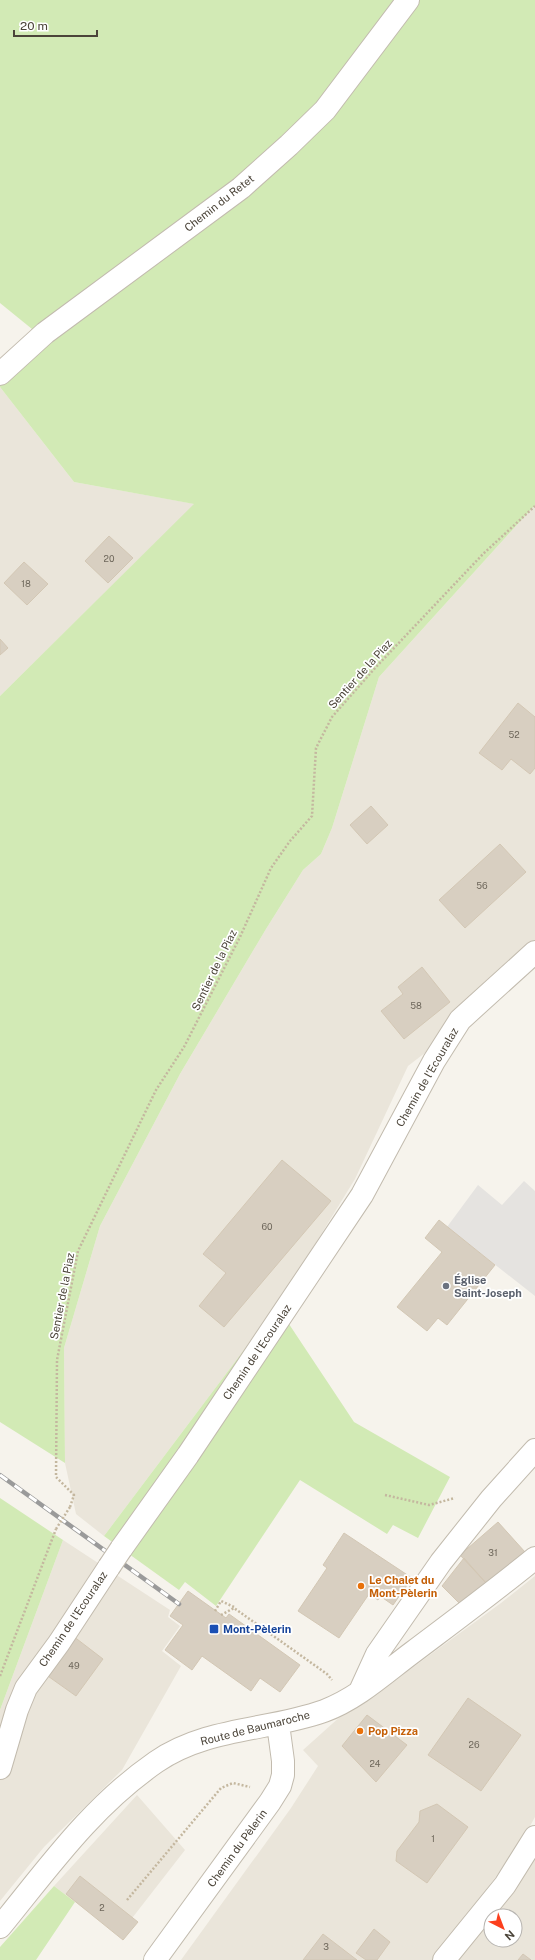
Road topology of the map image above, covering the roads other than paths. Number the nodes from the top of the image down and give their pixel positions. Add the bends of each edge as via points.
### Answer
1 (408, 0) edge
2 (0, 374) edge
3 (535, 952) edge
4 (535, 1450) edge
5 (535, 1558) edge
6 (360, 1692) junction
7 (278, 1724) junction
8 (0, 1768) edge
9 (535, 1837) edge
10 (0, 1927) edge
11 (155, 1960) edge
12 (444, 1960) edge

1 - 2 street, Chemin du Retet via 325,110 289,145 241,188 45,333
3 - 8 street, Chemin de l'Ecouralaz, bridge via 460,1020 434,1061 362,1195 188,1455 26,1688
4 - 6 street via 491,1498 441,1562 377,1654
5 - 6 street, Route de Baumaroche
6 - 7 street, Route de Baumaroche via 325,1710
7 - 10 street, Route de Baumaroche via 227,1732 180,1748 133,1779 76,1834 43,1871
7 - 11 street, Chemin du Pèlerin via 283,1761 281,1780 276,1793
9 - 12 street via 505,1885

